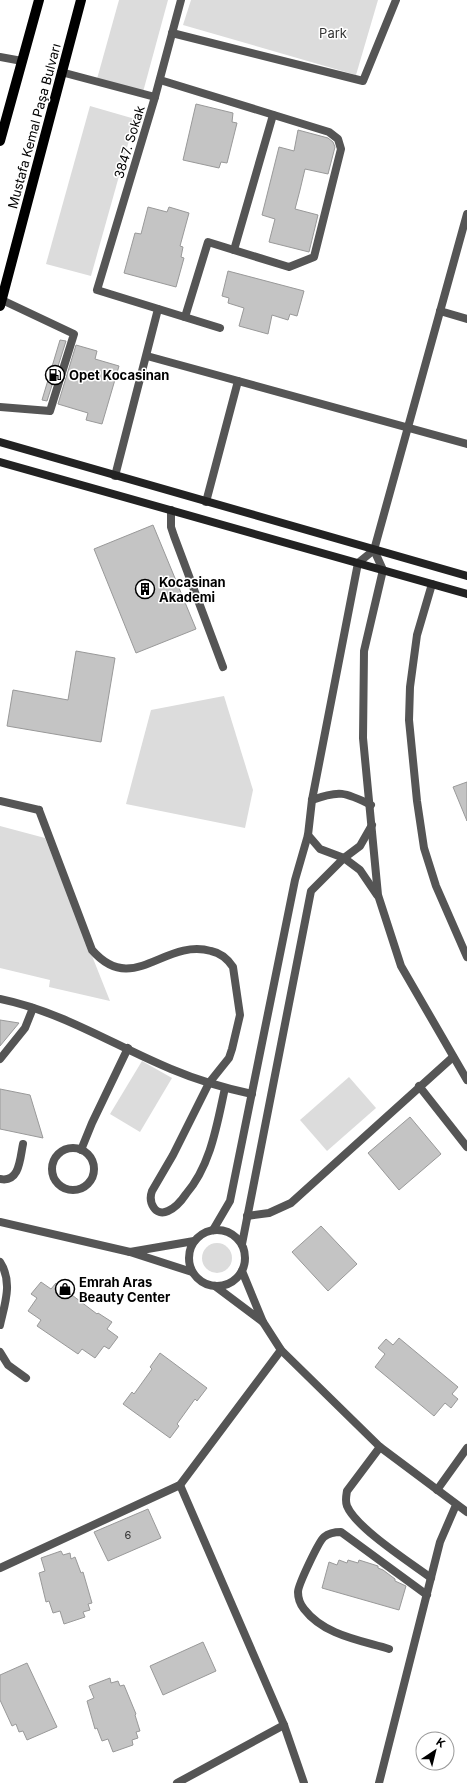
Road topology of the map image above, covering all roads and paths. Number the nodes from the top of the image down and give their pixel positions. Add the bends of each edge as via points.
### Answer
1 (39, 0) edge
2 (81, 0) edge
3 (181, 0) edge
4 (396, 0) edge
5 (172, 33) junction
6 (0, 57) edge
7 (22, 61) junction
8 (61, 72) junction
9 (160, 80) junction
10 (155, 97) junction
11 (273, 115) junction
12 (0, 141) edge
13 (467, 214) edge
14 (234, 250) junction
15 (1, 303) edge
16 (158, 309) junction
17 (440, 311) junction
18 (185, 317) junction
19 (467, 320) edge
20 (220, 328) dead end
21 (148, 356) junction
22 (238, 381) junction
23 (0, 407) edge
24 (408, 427) junction
25 (0, 442) edge
26 (467, 444) edge
27 (0, 462) edge
28 (115, 476) junction
29 (206, 502) junction
30 (171, 510) junction
31 (374, 550) junction
32 (358, 563) junction
33 (383, 570) junction
34 (467, 576) edge
35 (432, 584) junction
36 (467, 594) edge
37 (223, 667) dead end
38 (312, 800) junction
39 (0, 801) edge
40 (371, 805) junction
41 (373, 824) junction
42 (308, 835) junction
43 (344, 858) junction
44 (378, 895) junction
45 (467, 957) edge
46 (0, 999) edge
47 (33, 1008) junction
48 (128, 1048) junction
49 (453, 1057) junction
50 (0, 1059) edge
51 (467, 1080) edge
52 (209, 1083) junction
53 (419, 1086) junction
54 (225, 1088) junction
55 (252, 1094) junction
56 (23, 1144) dead end
57 (467, 1147) edge
58 (81, 1150) junction
59 (0, 1179) edge
60 (247, 1216) junction
61 (0, 1222) edge
62 (213, 1230) junction
63 (194, 1241) junction
64 (242, 1244) junction
65 (130, 1252) junction
66 (0, 1262) edge
67 (242, 1271) junction
68 (192, 1272) junction
69 (215, 1286) junction
70 (263, 1322) junction
71 (0, 1324) edge
72 (280, 1350) junction
73 (0, 1352) edge
74 (26, 1378) dead end
75 (380, 1447) junction
76 (467, 1448) edge
77 (180, 1486) junction
78 (438, 1490) junction
79 (456, 1505) junction
80 (467, 1512) edge
81 (0, 1568) edge
82 (431, 1578) junction
83 (427, 1595) junction
84 (389, 1649) dead end
85 (284, 1725) junction
86 (177, 1783) edge
87 (304, 1783) edge
88 (379, 1783) edge

1 - 7 main road
2 - 8 main road, Mustafa Kemal Paşa Bulvarı
3 - 5 street, 3847. Sokak
4 - 5 street via 363,82
5 - 9 street, 3847. Sokak
6 - 7 street
7 - 12 main road
8 - 10 street
8 - 15 main road, Mustafa Kemal Paşa Bulvarı
9 - 10 street, 3847. Sokak
9 - 11 street
10 - 16 street, 3847. Sokak via 97,290
11 - 14 street
11 - 14 street via 329,132 340,144 341,154 314,257 289,267
13 - 17 street
14 - 18 street via 208,242
15 - 23 street via 74,334 50,411
16 - 18 street
16 - 21 street
17 - 19 street
17 - 24 street
18 - 20 street
21 - 22 street
21 - 28 street
22 - 24 street
22 - 29 street
24 - 26 street
24 - 31 street
25 - 28 street
27 - 30 street
28 - 29 street
29 - 31 street
30 - 32 street
30 - 37 street via 171,527
31 - 32 street
31 - 33 street
31 - 34 street
32 - 33 street
32 - 38 street
33 - 35 street
33 - 40 street via 364,651 363,738
35 - 36 street
35 - 45 street via 417,635 410,687 409,720 424,848 436,886
38 - 40 street via 329,794 350,794
38 - 42 street
39 - 52 street via 39,810 92,950 98,956 120,968 137,968 177,951 197,948 219,953 228,960 233,967 240,1016 229,1058
40 - 41 street
41 - 43 street via 360,846
41 - 44 street
42 - 43 street via 320,849
42 - 55 street via 295,880
43 - 44 street via 360,870
43 - 60 street via 311,891
44 - 49 street via 400,966
46 - 47 street
47 - 48 street via 83,1026
47 - 50 street via 25,1028
48 - 52 street via 170,1069
48 - 58 street
49 - 51 street
49 - 53 street
52 - 54 street
52 - 54 street via 150,1196 151,1205 158,1211 170,1210 195,1182 215,1134
53 - 57 street
53 - 60 street via 291,1203 269,1213
54 - 55 street
55 - 62 street via 230,1202
56 - 59 street via 16,1174 10,1179
58 - 58 street via 65,1149 53,1162 53,1175 56,1181 68,1189 81,1188 91,1178 91,1159
60 - 64 street
61 - 65 street
62 - 63 street via 201,1234
62 - 64 street via 228,1232
63 - 65 street
63 - 68 street via 188,1258
64 - 67 street via 245,1258
65 - 68 street
66 - 71 street via 6,1273 8,1287
67 - 69 street via 237,1279 229,1284
67 - 70 street
68 - 69 street via 202,1282
69 - 70 street
70 - 72 street
72 - 75 street
72 - 77 street
73 - 74 street via 8,1365
75 - 78 street
75 - 82 street via 347,1491 348,1507 366,1528
76 - 78 street
77 - 81 street
77 - 85 street
78 - 79 street
79 - 80 street
79 - 82 street via 440,1542
82 - 83 street
83 - 84 street via 341,1532 331,1533 322,1539 299,1586 300,1604 331,1632
83 - 88 street
85 - 86 street
85 - 87 street

